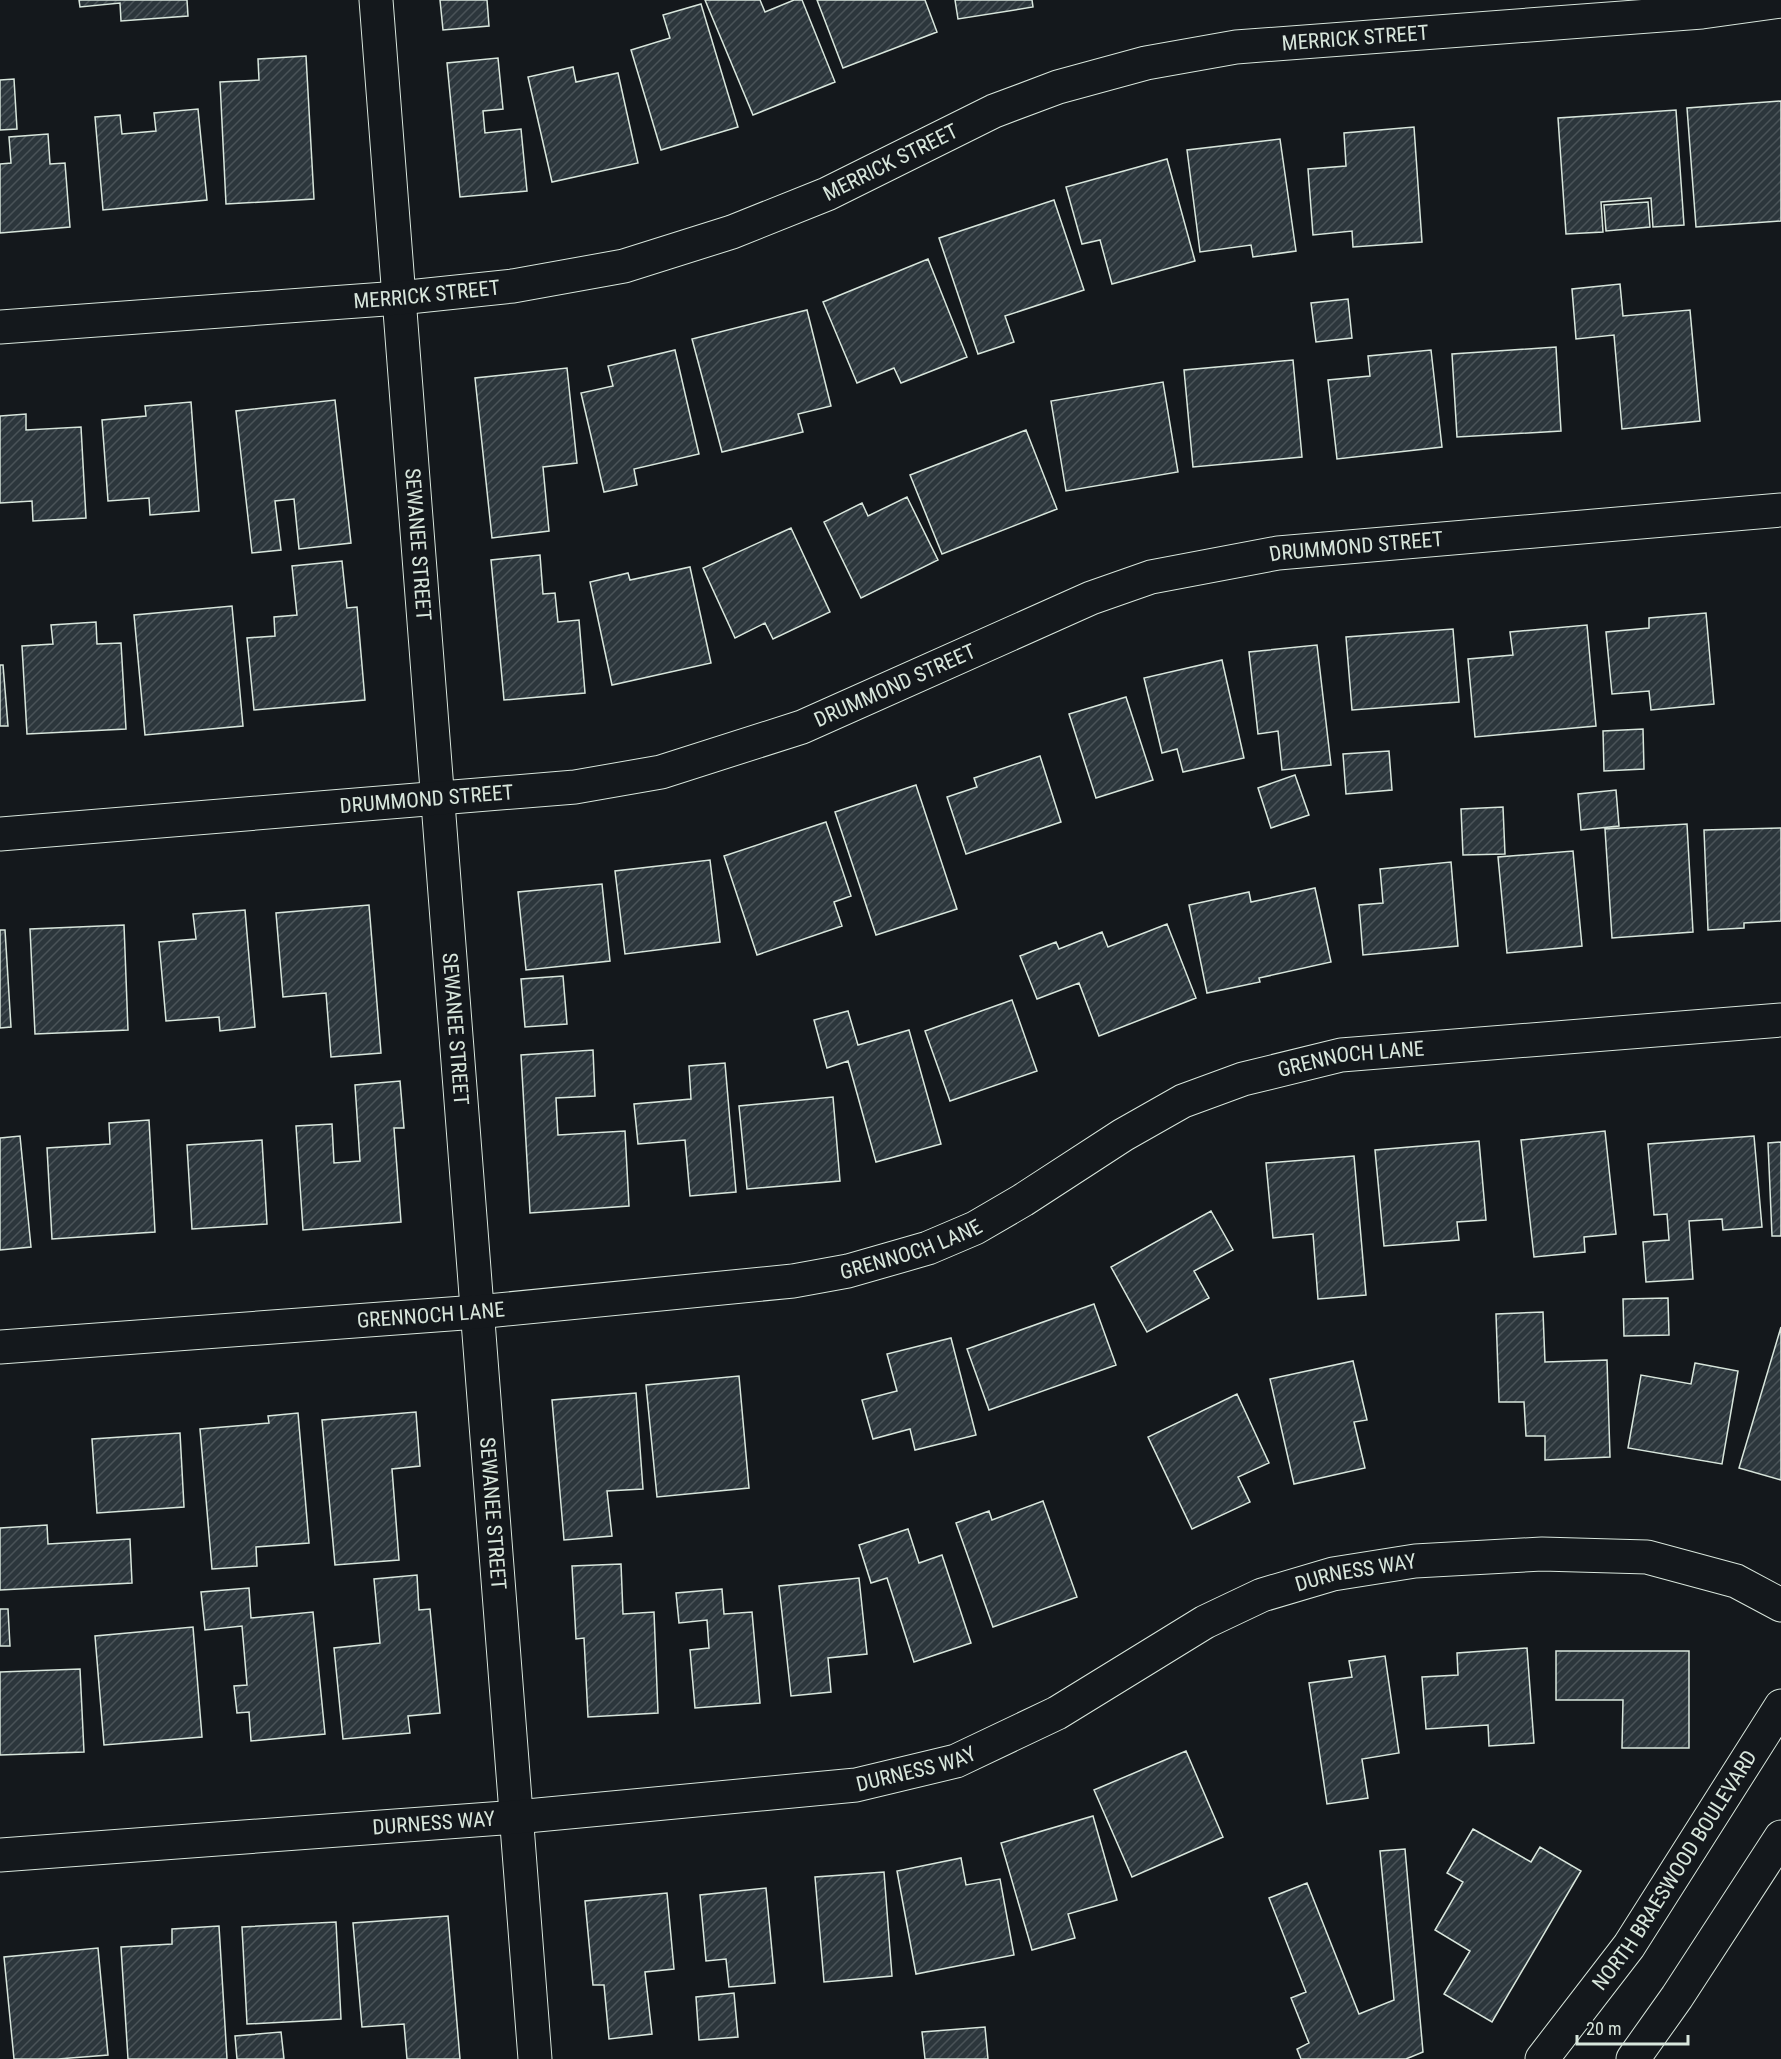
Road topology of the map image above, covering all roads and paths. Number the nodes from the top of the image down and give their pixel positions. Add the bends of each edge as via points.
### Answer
1 (376, 0) edge
2 (1781, 1) edge
3 (399, 298) junction
4 (0, 327) edge
5 (1781, 510) edge
6 (438, 799) junction
7 (0, 834) edge
8 (1781, 1020) edge
9 (477, 1312) junction
10 (0, 1347) edge
11 (1781, 1605) edge
12 (1781, 1706) edge
13 (516, 1817) junction
14 (1781, 1837) edge
15 (0, 1855) edge
16 (535, 2059) edge
17 (1542, 2059) edge
18 (1633, 2059) edge

1 - 3 street, SEWANEE STREET
2 - 3 street, MERRICK STREET via 1702,12 1236,47 1146,63 1037,95 962,127 827,194 732,232 624,266 513,286
3 - 4 street, MERRICK STREET
3 - 6 street, SEWANEE STREET
5 - 6 street, DRUMMOND STREET via 1278,553 1151,577 1091,598 802,727 661,772 575,786
6 - 7 street, DRUMMOND STREET
6 - 9 street, SEWANEE STREET
8 - 9 street, GRENNOCH LANE via 1341,1055 1291,1065 1183,1101 975,1228 928,1248 848,1271 793,1281
9 - 10 street, GRENNOCH LANE
9 - 13 street, SEWANEE STREET
11 - 13 street, DURNESS WAY via 1736,1581 1647,1557 1542,1554 1415,1561 1333,1574 1262,1595 1205,1622 1057,1713 956,1761 856,1785
12 - 17 street, NORTH BRAESWOOD BOULEVARD via 1629,1946
13 - 15 street, DURNESS WAY
13 - 16 street, SEWANEE STREET
14 - 18 street

